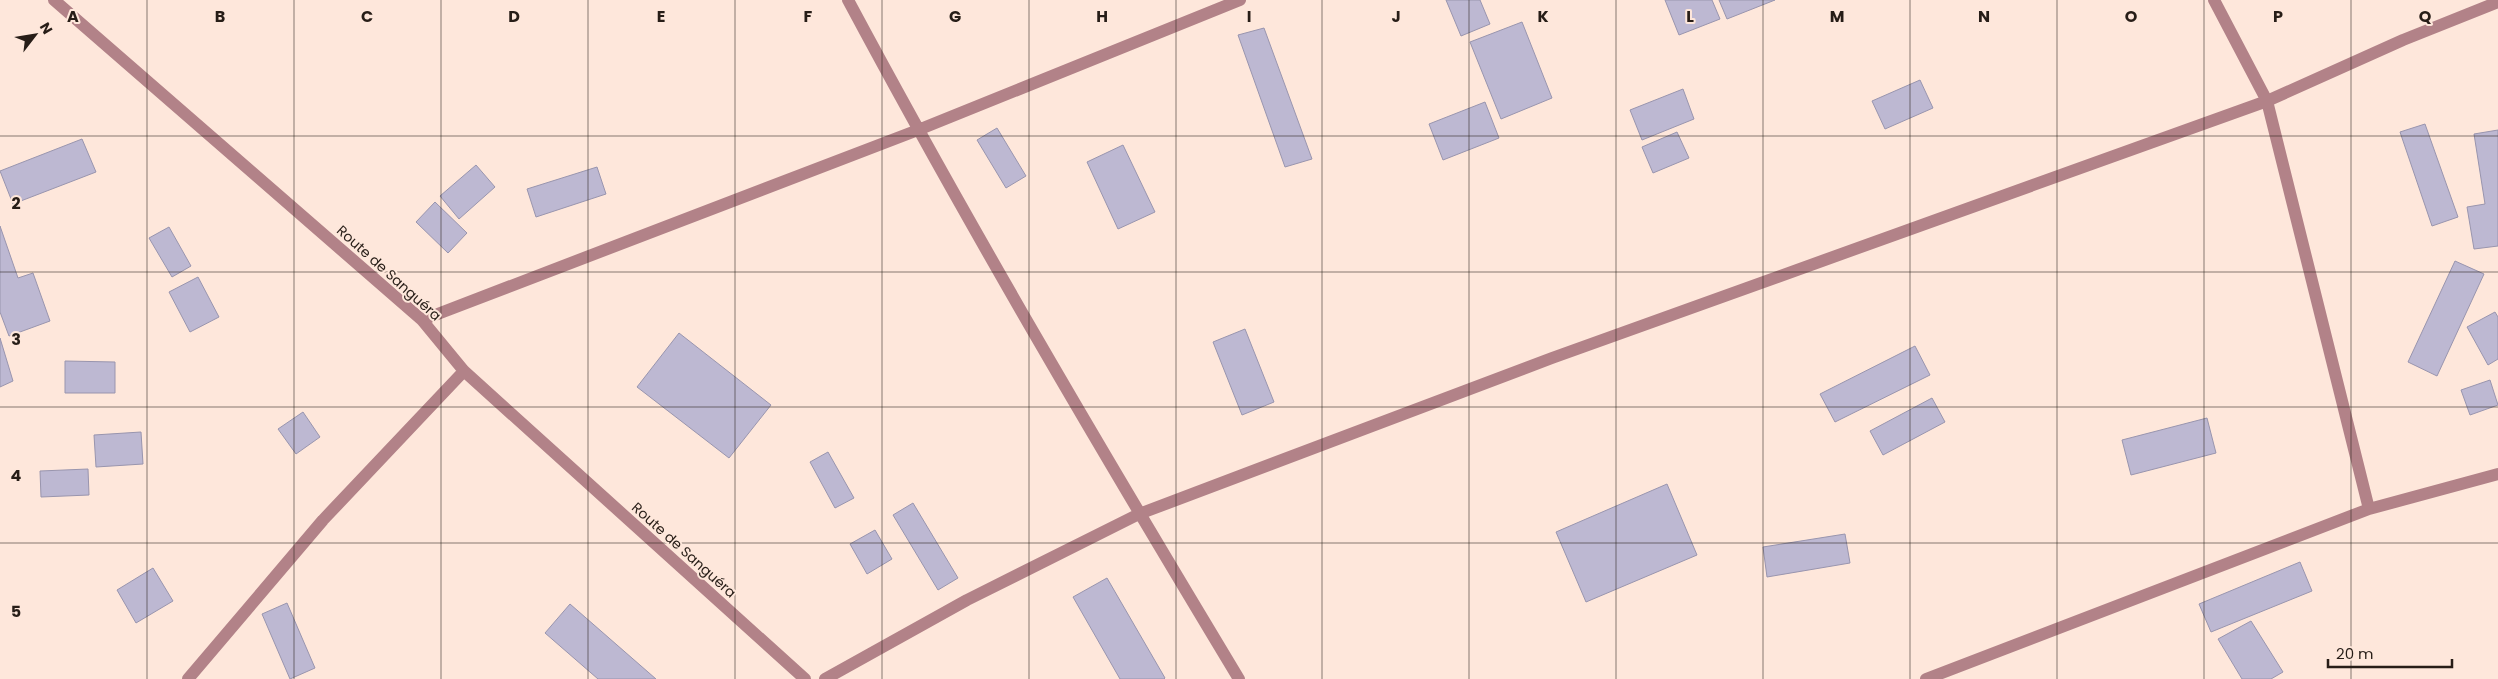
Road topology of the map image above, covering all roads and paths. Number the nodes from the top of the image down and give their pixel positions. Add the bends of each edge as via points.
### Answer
1 (54, 0) edge
2 (848, 0) edge
3 (1240, 0) edge
4 (2214, 0) edge
5 (2498, 2) edge
6 (1219, 4) edge
7 (2267, 101) junction
8 (918, 130) junction
9 (422, 320) junction
10 (464, 371) junction
11 (2498, 474) edge
12 (2369, 509) junction
13 (1139, 514) junction
14 (188, 679) edge
15 (805, 679) edge
16 (825, 679) edge
17 (1239, 679) edge
18 (1926, 679) edge

1 - 9 street, Route de Sanguéra
2 - 8 street
3 - 6 street
4 - 7 street
5 - 7 street
6 - 8 street
7 - 12 street
7 - 13 street via 1552,358
8 - 9 street
8 - 13 street
9 - 10 street, Route de Sanguéra
10 - 14 street via 323,520
10 - 15 street, Route de Sanguéra
11 - 12 street
12 - 18 street
13 - 16 street via 967,600
13 - 17 street

